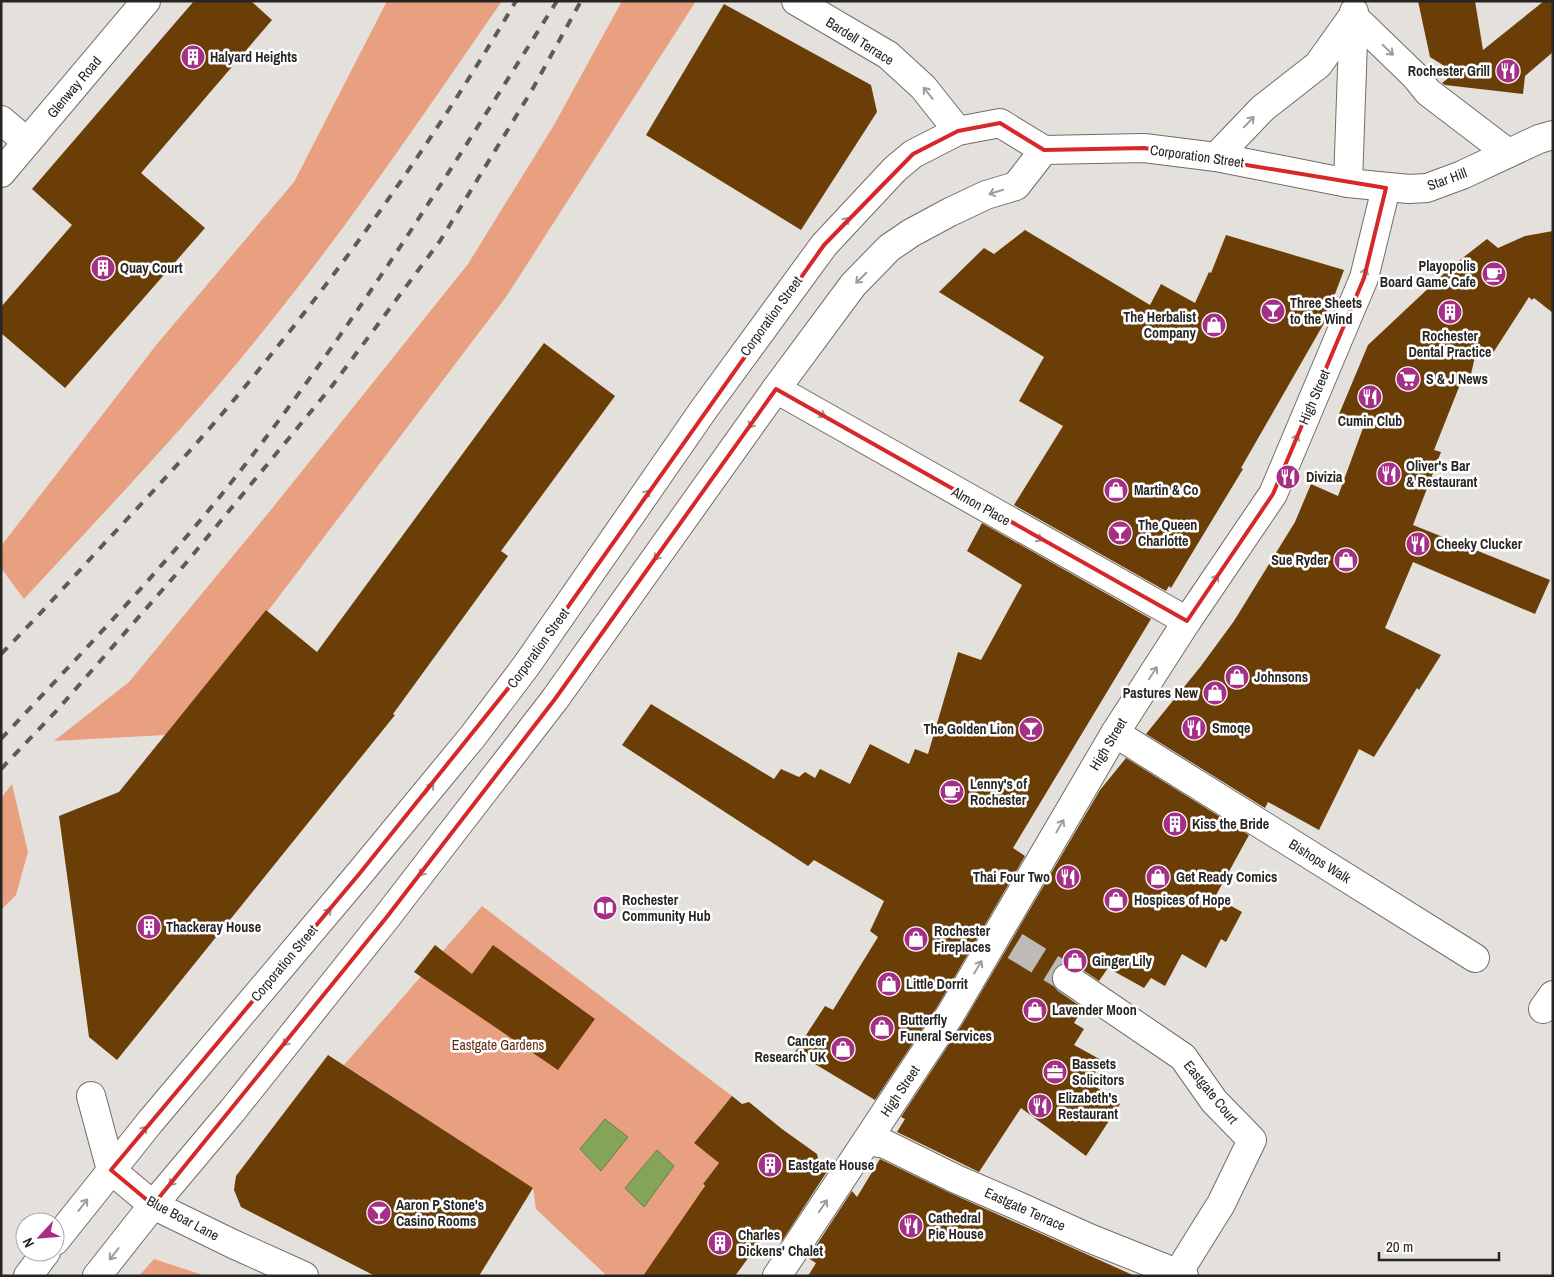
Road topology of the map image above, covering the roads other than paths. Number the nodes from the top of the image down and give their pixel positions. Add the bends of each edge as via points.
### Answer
1 (146, 1) edge
2 (796, 1) edge
3 (1354, 9) edge
4 (1553, 114) edge
5 (1, 120) edge
6 (958, 131) junction
7 (27, 142) junction
8 (1548, 142) edge
9 (1044, 150) junction
10 (1508, 153) junction
11 (1216, 157) junction
12 (1, 173) edge
13 (1348, 183) junction
14 (1386, 188) junction
15 (776, 389) junction
16 (1187, 621) junction
17 (1114, 733) junction
18 (1475, 958) dead end
19 (1067, 978) tunnel mouth
20 (91, 1096) dead end
21 (867, 1140) junction
22 (111, 1170) junction
23 (153, 1205) junction
24 (65, 1228) edge
25 (38, 1262) edge
26 (1181, 1274) edge
27 (28, 1276) edge
28 (97, 1276) edge
29 (304, 1276) edge
30 (777, 1276) edge

1 - 7 street, Glenway Road
6 -> 2 street, Bardell Terrace via 923,87 888,55
3 -> 10 street via 1428,92
11 -> 3 street via 1262,108 1318,65
3 - 13 street
4 - 8 street, Star Hill
5 - 7 street
6 - 9 street, Corporation Street via 1000,123
22 -> 6 street, Corporation Street via 479,728 824,245 895,169 913,154
7 - 12 street, Glenway Road
8 - 10 street, Star Hill
9 - 11 street, Corporation Street via 1144,148
9 -> 15 street via 1016,186 986,195 950,212 890,248 853,285
10 - 14 street, Star Hill via 1426,188
11 - 13 street, Corporation Street
13 - 14 street, Star Hill
16 -> 14 street, High Street via 1273,494 1364,278
15 -> 16 street, Almon Place
15 -> 23 street via 555,699 386,918
17 -> 16 street, High Street
17 - 18 street, Bishops Walk
21 -> 17 street, High Street via 950,1015 1006,941
19 - 26 street, Eastgate Court via 1182,1057 1214,1101 1252,1140 1221,1204
20 - 22 street
21 - 26 street, Eastgate Terrace via 886,1144 1089,1238
30 -> 21 street, High Street
22 - 23 street, Blue Boar Lane
24 -> 22 street, Corporation Street
23 -> 28 street
23 - 29 street, Blue Boar Lane
25 - 27 street

